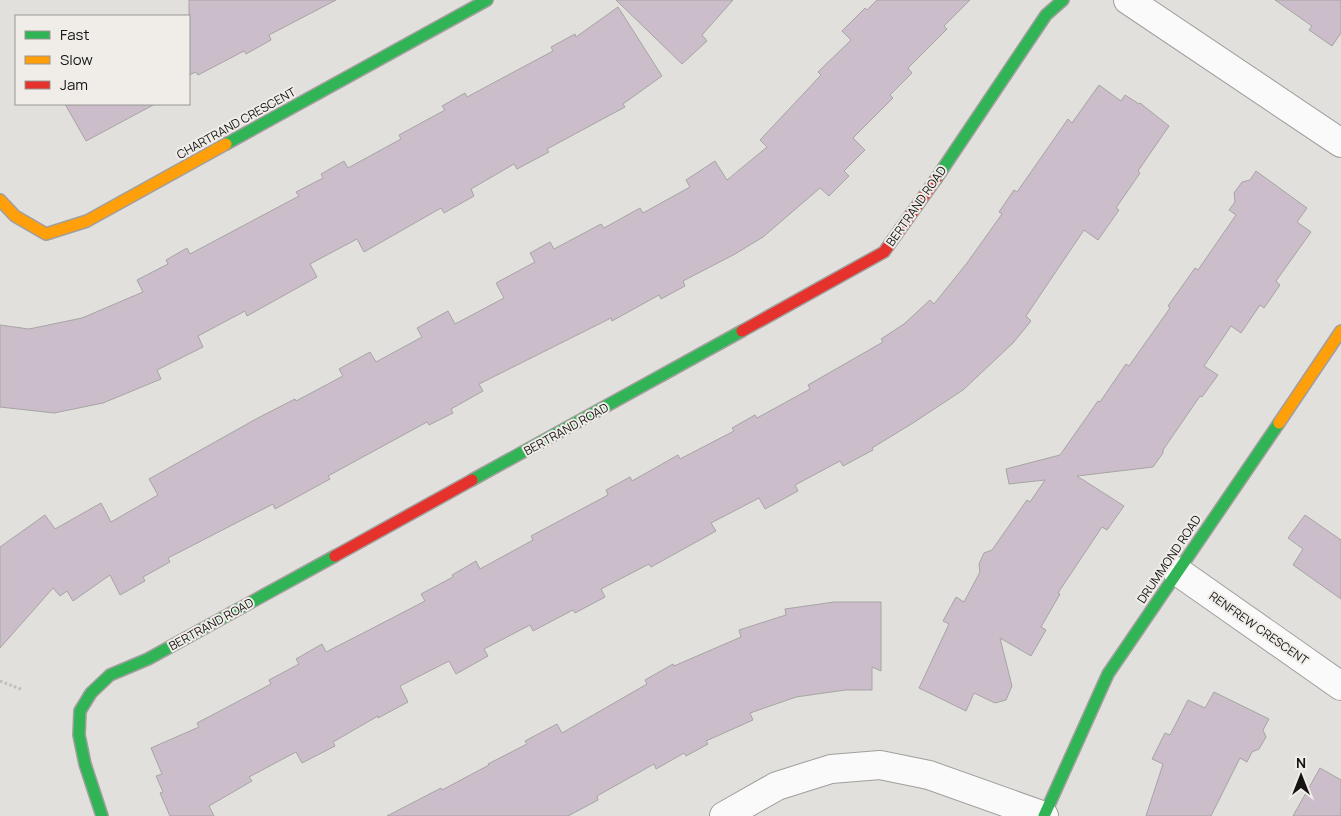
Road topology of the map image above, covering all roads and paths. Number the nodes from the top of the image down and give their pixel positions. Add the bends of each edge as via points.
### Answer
1 (487, 0) edge
2 (1063, 0) edge
3 (1128, 0) edge
4 (1341, 143) edge
5 (0, 200) edge
6 (1341, 331) edge
7 (1177, 571) junction
8 (0, 681) edge
9 (1341, 686) edge
10 (23, 690) dead end
11 (102, 816) edge
12 (724, 816) edge
13 (1044, 816) edge

1 - 5 street, CHARTRAND CRESCENT via 87,221 46,234 15,216
2 - 11 street, BERTRAND ROAD via 1046,15 884,252 148,659 107,676 89,694 80,712 79,734
3 - 4 street
6 - 7 street, DRUMMOND ROAD
7 - 9 street, RENFREW CRESCENT
7 - 13 street, DRUMMOND ROAD via 1108,674
8 - 10 path
12 - 13 street via 786,783 831,769 880,765 930,775

